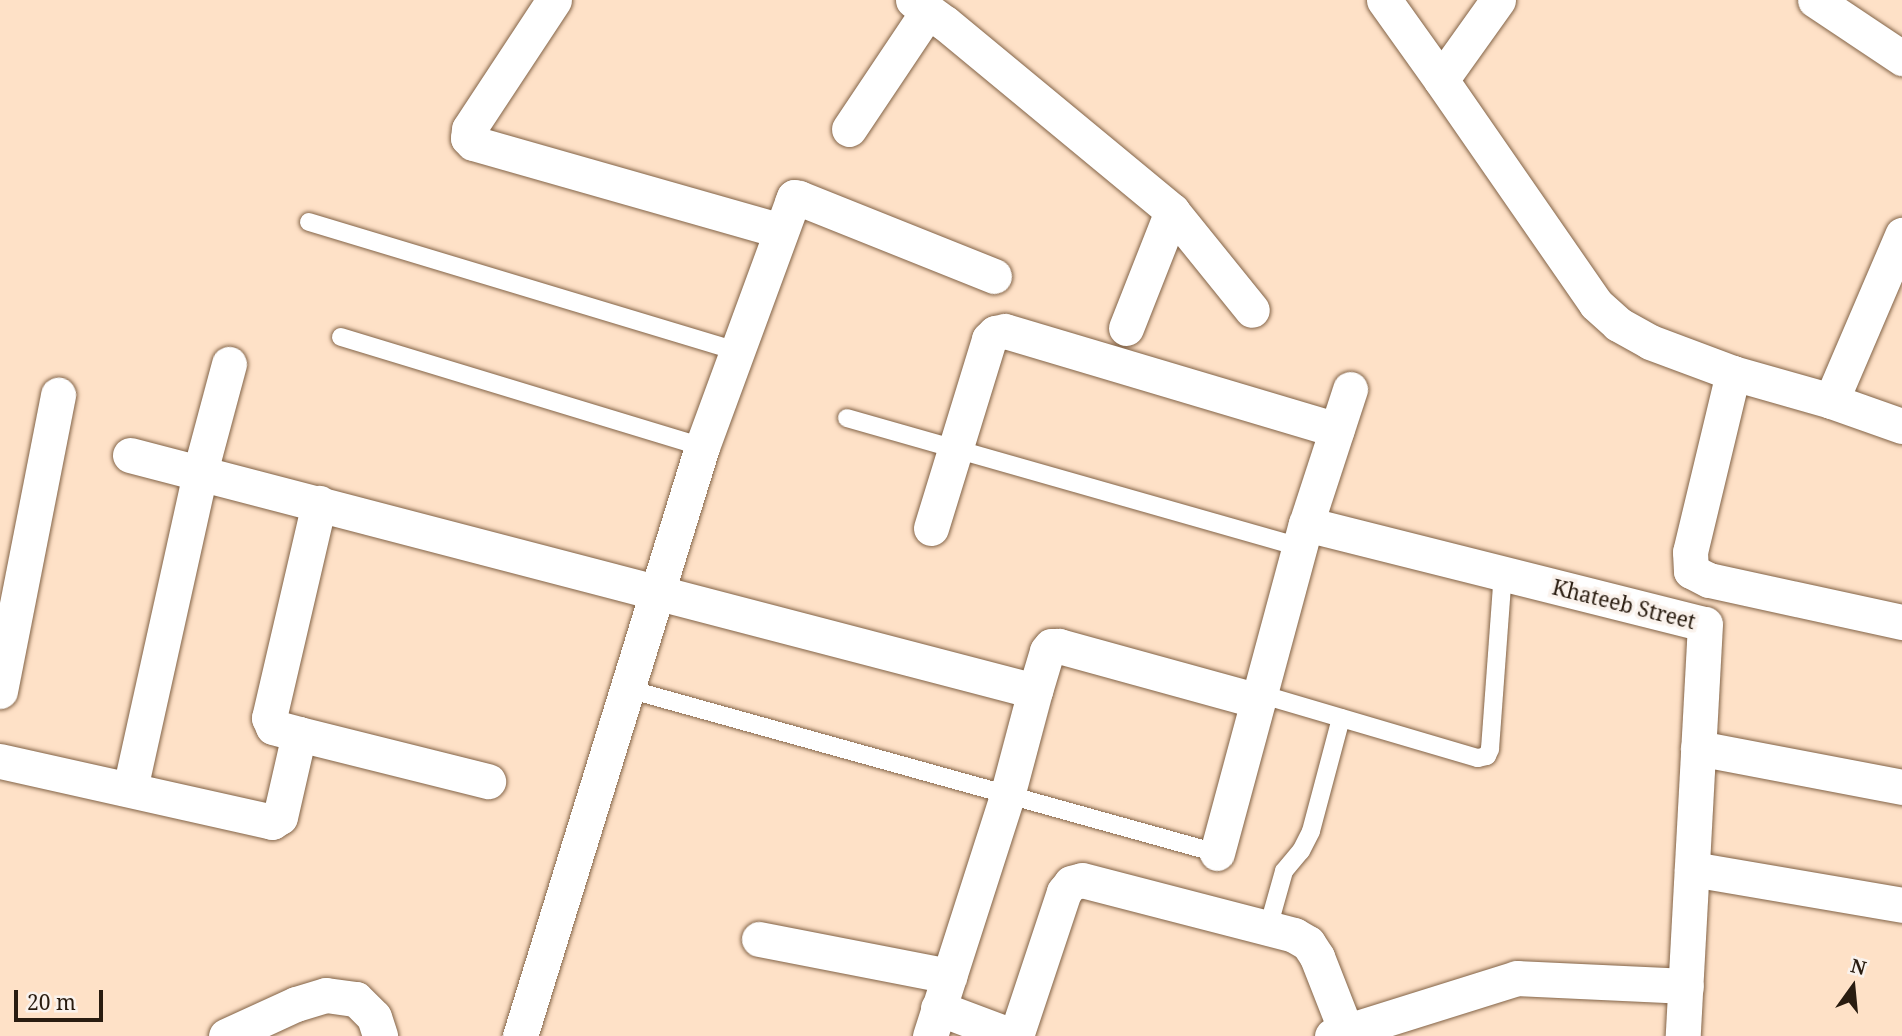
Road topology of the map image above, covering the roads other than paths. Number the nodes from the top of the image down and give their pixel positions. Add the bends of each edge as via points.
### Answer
1 (554, 0) edge
2 (1384, 0) edge
3 (1498, 0) edge
4 (1815, 0) edge
5 (936, 8) edge
6 (1902, 58) edge
7 (1441, 80) junction
8 (849, 129) dead end
9 (1172, 211) junction
10 (309, 222) dead end
11 (780, 231) junction
12 (1902, 235) edge
13 (994, 275) dead end
14 (1252, 310) dead end
15 (1126, 328) dead end
16 (341, 337) dead end
17 (737, 351) junction
18 (229, 364) dead end
19 (1733, 373) junction
20 (1350, 389) dead end
21 (58, 395) dead end
22 (1831, 401) junction
23 (847, 418) dead end
24 (1902, 426) edge
25 (1337, 430) junction
26 (702, 447) junction
27 (956, 449) junction
28 (130, 455) dead end
29 (200, 472) junction
30 (319, 503) junction
31 (931, 528) dead end
32 (1303, 535) junction
33 (1503, 573) junction
34 (1709, 580) junction
35 (657, 591) junction
36 (1902, 622) edge
37 (1705, 624) junction
38 (628, 690) junction
39 (0, 691) edge
40 (1035, 691) junction
41 (1259, 698) junction
42 (1341, 718) junction
43 (299, 734) junction
44 (1698, 748) junction
45 (0, 761) edge
46 (488, 781) dead end
47 (1902, 787) edge
48 (130, 789) junction
49 (1007, 796) junction
50 (1217, 853) joint
51 (1692, 869) junction
52 (1902, 905) edge
53 (1268, 928) junction
54 (759, 939) dead end
55 (949, 976) junction
56 (1686, 986) junction
57 (934, 1022) edge
58 (1339, 1033) edge
59 (226, 1036) edge
60 (380, 1036) edge
61 (520, 1036) edge
62 (1014, 1036) edge
63 (1683, 1036) edge

1 - 11 street via 469,129 468,138
2 - 7 street
3 - 7 street
4 - 6 street
5 - 8 street
5 - 9 street
7 - 19 street via 1596,304 1618,324 1650,342
9 - 14 street
9 - 15 street
10 - 17 lane
11 - 13 street via 794,197 800,198
11 - 17 street
12 - 22 street
16 - 26 lane
17 - 26 street
18 - 29 street
19 - 22 street
19 - 34 street via 1690,552 1691,571
20 - 25 street
21 - 39 street
22 - 24 street
23 - 27 lane
25 - 27 street via 1005,331 989,340
25 - 32 street
26 - 35 street
27 - 31 street
27 - 32 lane
28 - 29 street
29 - 30 street
29 - 48 street
30 - 35 street
30 - 43 street via 269,718 273,727
32 - 33 street, Khateeb Street
32 - 41 street
33 - 37 street, Khateeb Street
33 - 42 lane via 1487,756 1478,758
34 - 36 street
34 - 37 street
35 - 38 street
35 - 40 street
37 - 44 street, Khateeb Street
38 - 49 lane
38 - 61 street
40 - 41 street via 1047,652 1051,646 1059,646
40 - 49 street
41 - 42 lane
41 - 50 street
42 - 53 lane via 1311,831 1283,871
43 - 46 street
43 - 48 street via 279,817 272,822
44 - 47 street
44 - 51 street, Khateeb Street
45 - 48 street
49 - 50 lane
49 - 55 street
51 - 52 street
51 - 56 street, Khateeb Street
53 - 58 street via 1294,934 1308,943 1317,957
53 - 62 street via 1082,880 1071,883
54 - 55 street
55 - 57 street
56 - 58 street via 1517,978
56 - 63 street, Khateeb Street
57 - 62 street
59 - 60 street via 326,995 356,999 374,1017

